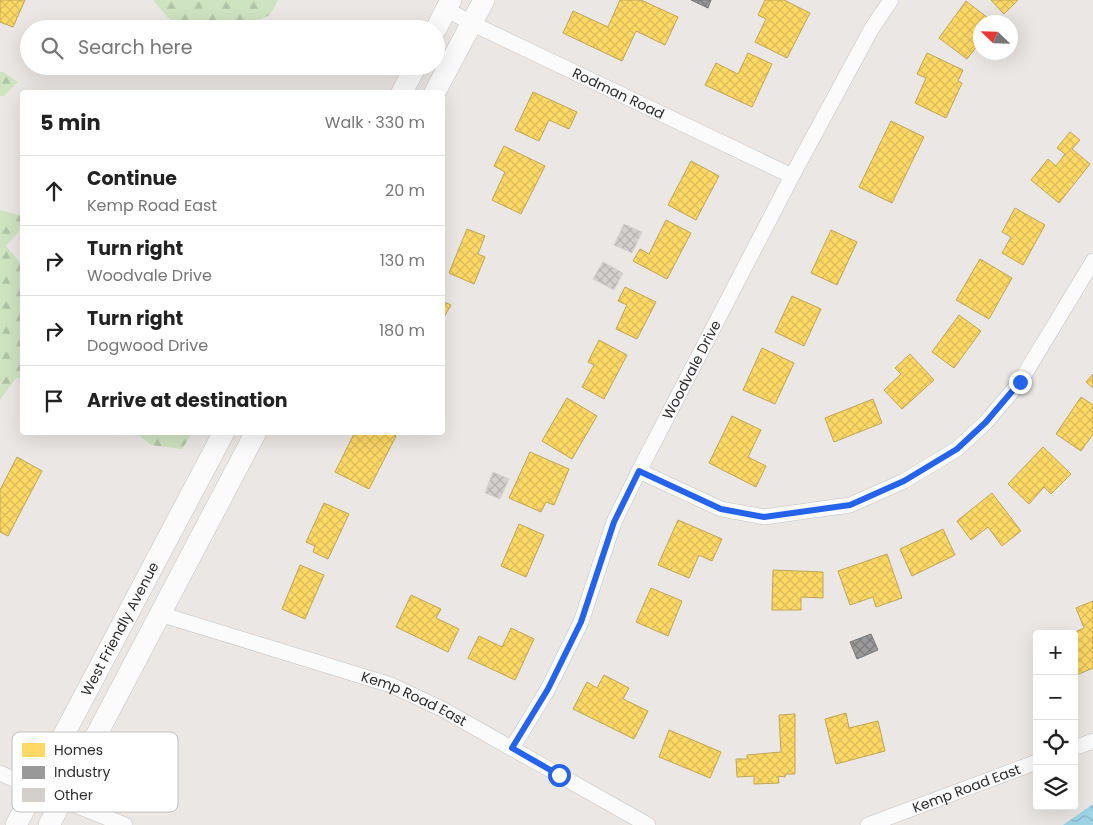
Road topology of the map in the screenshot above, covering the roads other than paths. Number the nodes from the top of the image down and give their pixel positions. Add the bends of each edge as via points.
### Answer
1 (484, 0) edge
2 (891, 0) edge
3 (448, 5) edge
4 (440, 20) edge
5 (472, 23) junction
6 (445, 73) edge
7 (411, 75) edge
8 (444, 75) edge
9 (403, 90) edge
10 (436, 90) edge
11 (792, 176) junction
12 (1093, 261) edge
13 (222, 435) edge
14 (254, 435) edge
15 (639, 471) junction
16 (160, 614) junction
17 (65, 732) edge
18 (98, 732) edge
19 (1093, 740) edge
20 (1078, 746) edge
21 (512, 748) junction
22 (1033, 763) edge
23 (0, 773) edge
24 (12, 778) edge
25 (23, 812) edge
26 (56, 812) edge
27 (94, 812) edge
28 (16, 825) edge
29 (49, 825) edge
30 (126, 825) edge
31 (648, 825) edge
32 (868, 825) edge

1 - 5 main road
2 - 11 street, Woodvale Drive via 872,28
3 - 4 main road
3 - 5 street, Rodman Road
5 - 6 main road
5 - 11 street, Rodman Road
7 - 9 main road
8 - 10 main road
11 - 15 street, Woodvale Drive
12 - 15 street via 1020,382 986,422 957,449 904,481 850,505 764,517 721,509
13 - 17 main road, West Friendly Avenue
14 - 16 main road, West Friendly Avenue
15 - 21 street, Woodvale Drive via 614,522 581,622 548,689
16 - 18 main road, West Friendly Avenue
16 - 21 street, Kemp Road East via 391,685 442,708
19 - 20 street
21 - 31 street, Kemp Road East
22 - 32 street, Kemp Road East
23 - 24 street
25 - 28 main road, West Friendly Avenue
26 - 29 main road, West Friendly Avenue
27 - 30 street

